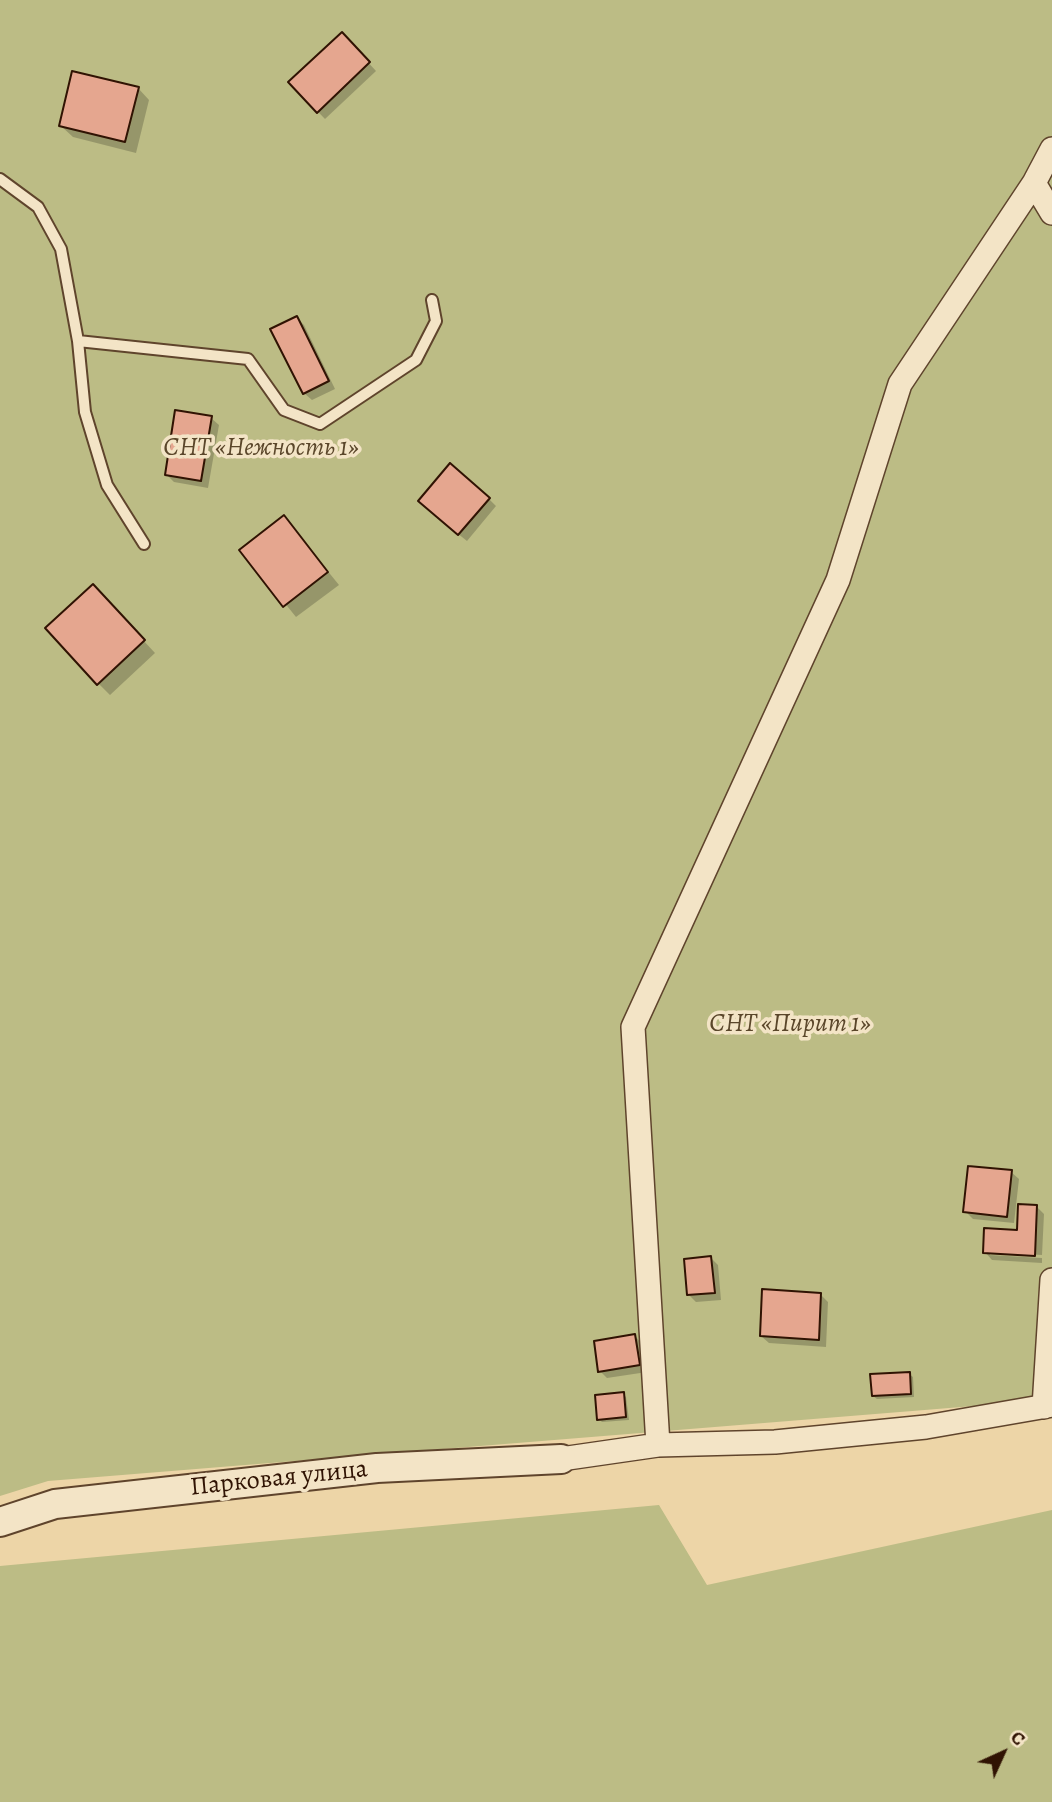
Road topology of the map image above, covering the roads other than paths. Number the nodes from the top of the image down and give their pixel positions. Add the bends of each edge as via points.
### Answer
1 (1052, 149) edge
2 (0, 179) edge
3 (1034, 183) junction
4 (1052, 213) edge
5 (432, 300) dead end
6 (78, 341) junction
7 (144, 544) dead end
8 (1052, 1280) edge
9 (1048, 1406) edge
10 (658, 1445) junction
11 (561, 1460) joint
12 (0, 1522) edge

1 - 3 street
2 - 6 lane via 37,207 61,249
3 - 4 street
3 - 10 street via 900,384 838,580 633,1027
5 - 6 lane via 436,321 416,360 320,424 284,410 248,359
6 - 7 lane via 85,412 107,485
8 - 9 street
9 - 10 street via 926,1427 775,1442
10 - 11 street
11 - 12 street, Парковая улица via 350,1471 55,1504

